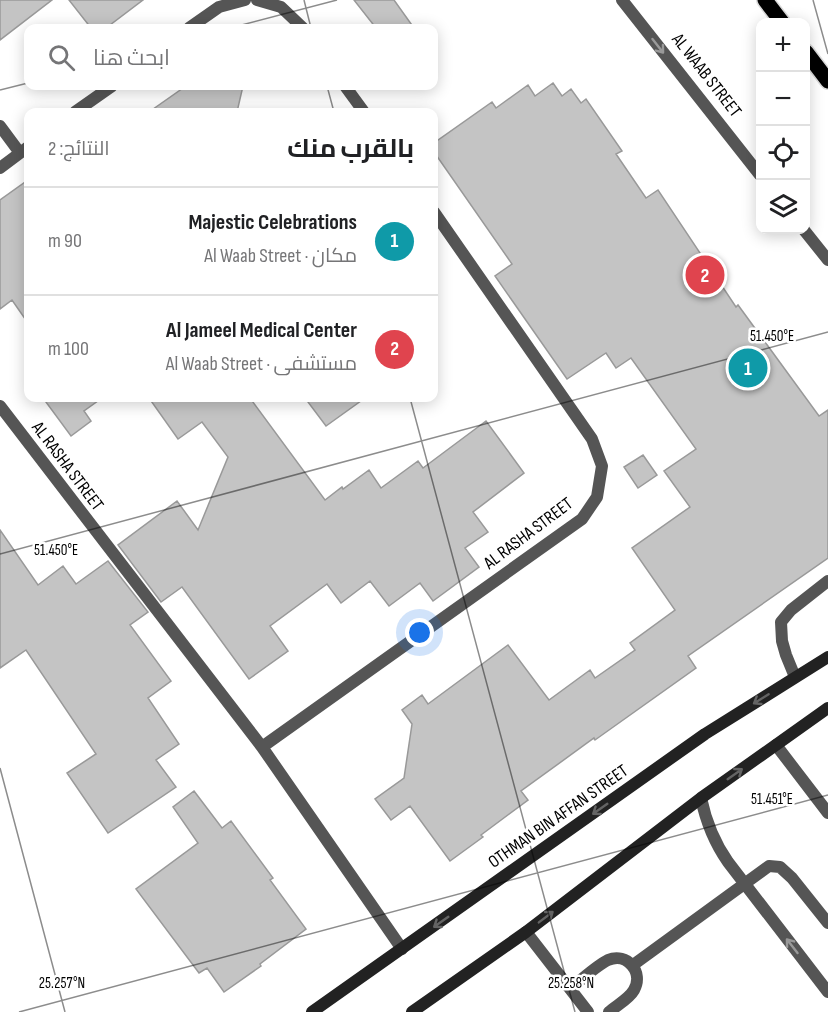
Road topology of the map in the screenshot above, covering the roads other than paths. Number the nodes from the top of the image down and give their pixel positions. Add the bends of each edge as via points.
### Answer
1 (245, 0) edge
2 (256, 0) edge
3 (622, 0) edge
4 (765, 0) edge
5 (779, 18) edge
6 (195, 24) edge
7 (299, 24) edge
8 (810, 57) edge
9 (828, 81) edge
10 (106, 90) edge
11 (348, 90) edge
12 (81, 108) edge
13 (361, 108) edge
14 (0, 126) edge
15 (24, 150) edge
16 (0, 168) edge
17 (756, 170) edge
18 (438, 218) edge
19 (807, 234) edge
20 (828, 260) edge
21 (0, 406) edge
22 (828, 580) edge
23 (828, 657) edge
24 (795, 677) junction
25 (828, 708) edge
26 (776, 745) junction
27 (262, 747) junction
28 (701, 798) junction
29 (828, 813) edge
30 (744, 884) junction
31 (828, 923) edge
32 (526, 932) junction
33 (402, 949) junction
34 (633, 965) junction
35 (570, 989) junction
36 (828, 992) edge
37 (312, 1012) edge
38 (412, 1012) edge
39 (588, 1012) edge
40 (609, 1012) edge

1 - 6 street via 219,7
2 - 7 street via 281,7
3 -> 17 street, AL WAAB STREET
4 - 5 main road
8 - 9 main road
10 - 12 street
11 - 13 street
14 - 15 street
15 - 16 street
18 - 27 street, AL RASHA STREET via 592,439 602,466 597,497 582,519
19 - 20 street
21 - 27 street, AL RASHA STREET
22 - 24 street via 782,622 782,641
23 - 24 street, OTHMAN BIN AFFAN STREET
24 -> 33 street, OTHMAN BIN AFFAN STREET via 705,734
25 - 26 street
28 -> 26 street
26 - 29 street
27 - 33 street, AL RASHA STREET
28 - 30 street via 718,848
32 -> 28 street
30 - 31 street via 769,866 780,867
30 - 34 street
36 -> 30 street
32 - 35 street
32 - 38 street
33 - 37 street, OTHMAN BIN AFFAN STREET
34 - 35 street via 618,958 609,960
34 - 40 street via 637,972 636,988
35 - 39 street

